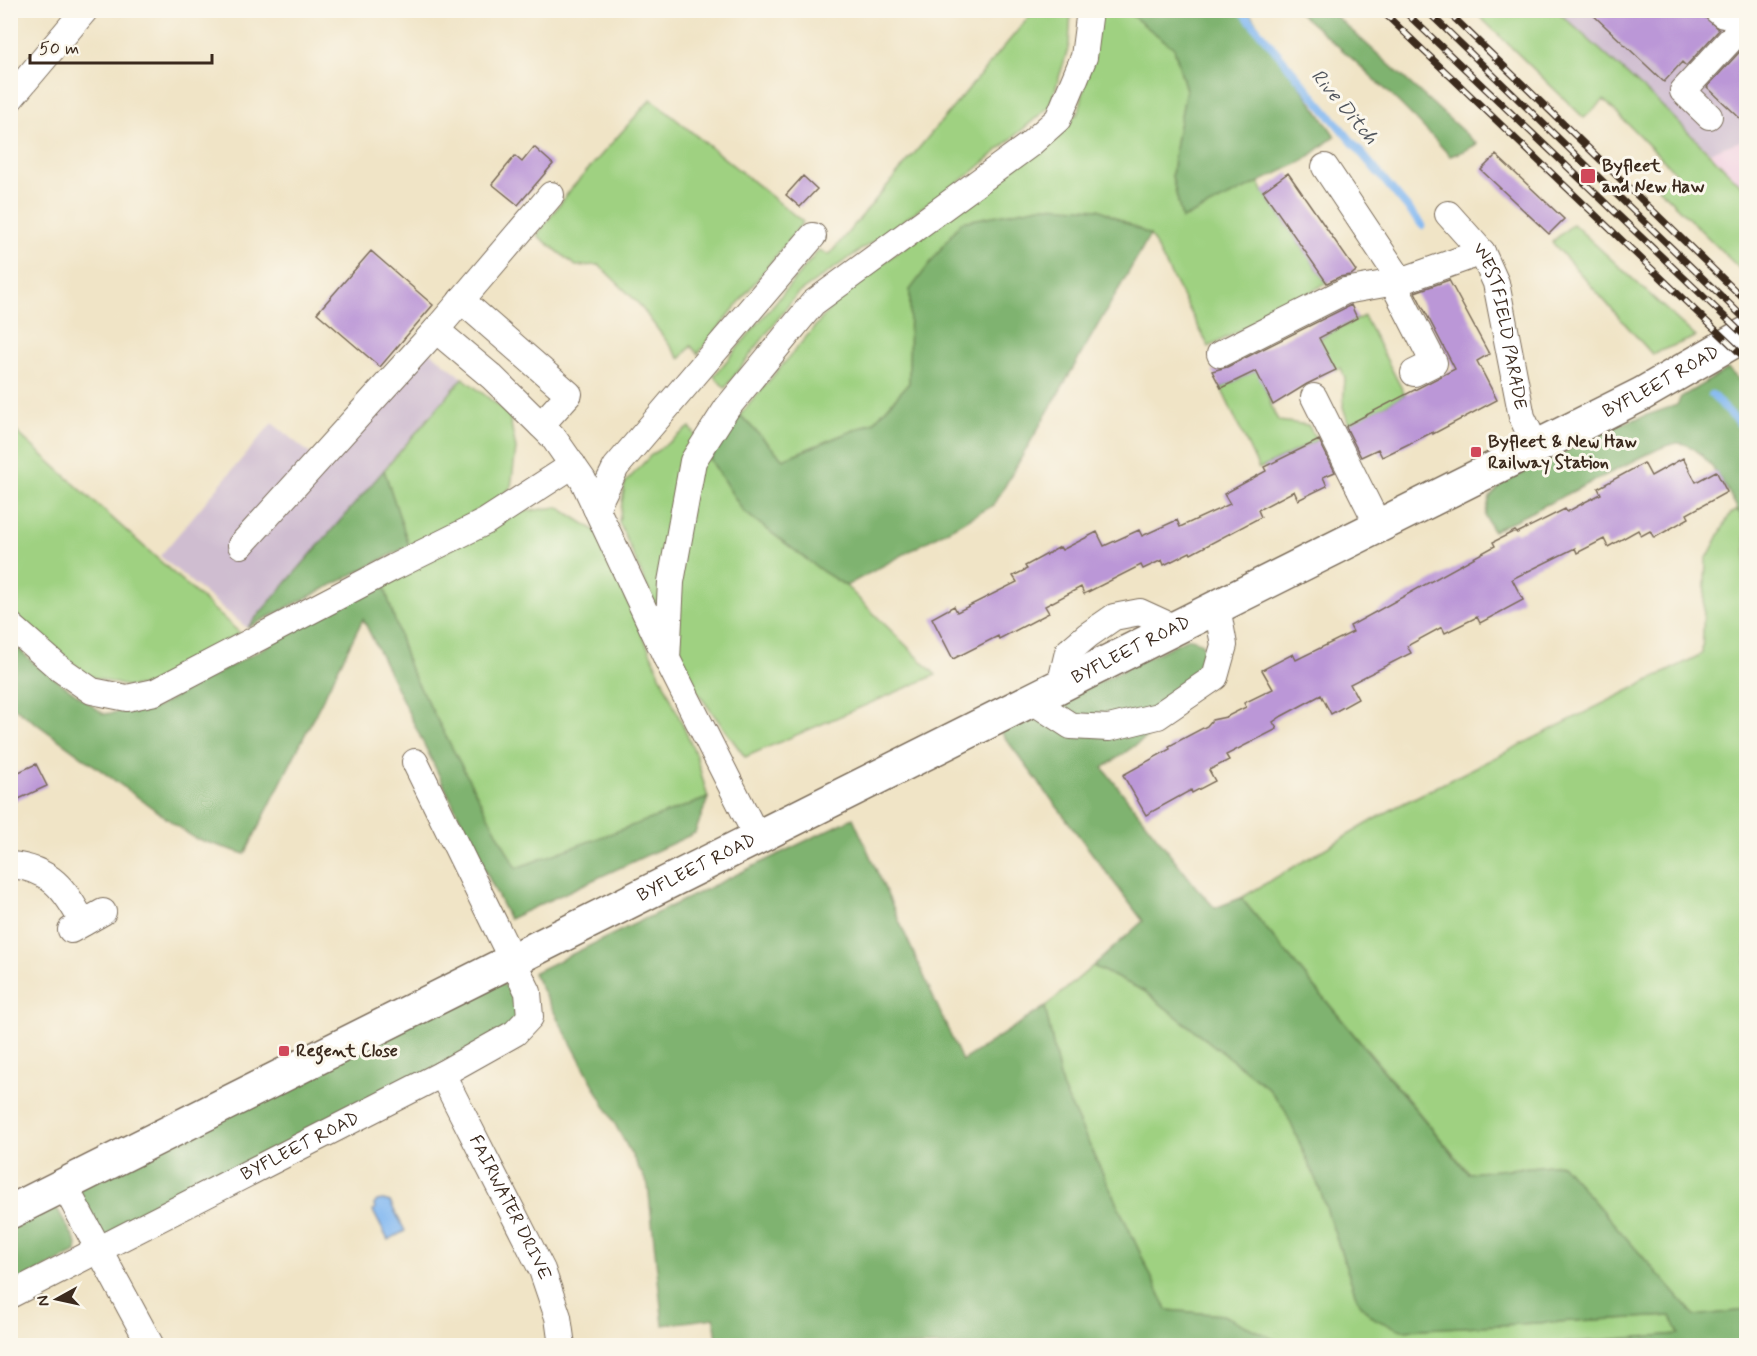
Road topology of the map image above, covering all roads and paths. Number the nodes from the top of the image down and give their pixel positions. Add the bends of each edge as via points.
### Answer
1 (85, 10) edge
2 (1090, 10) edge
3 (1717, 10) edge
4 (1728, 10) edge
5 (1746, 23) edge
6 (10, 99) edge
7 (1709, 116) dead end
8 (1325, 167) dead end
9 (551, 195) dead end
10 (1448, 214) dead end
11 (813, 236) dead end
12 (1482, 252) junction
13 (1397, 282) junction
14 (460, 300) junction
15 (436, 330) junction
16 (1746, 334) edge
17 (1220, 354) dead end
18 (1414, 373) dead end
19 (1314, 397) dead end
20 (541, 425) junction
21 (1536, 447) junction
22 (573, 465) junction
23 (596, 507) junction
24 (1378, 525) junction
25 (241, 545) dead end
26 (1217, 607) junction
27 (10, 624) edge
28 (667, 659) junction
29 (1045, 693) junction
30 (415, 762) dead end
31 (758, 837) junction
32 (10, 865) edge
33 (86, 922) dead end
34 (512, 961) junction
35 (442, 1074) junction
36 (64, 1185) junction
37 (10, 1212) edge
38 (99, 1249) junction
39 (10, 1295) edge
40 (151, 1346) edge
41 (562, 1346) edge

1 - 6 street
2 - 28 street via 1084,57 1058,119 1029,145 813,303 727,408 693,461 671,582
3 - 4 street via 1723,15
5 - 7 street via 1683,91
8 - 13 street
9 - 14 street
10 - 12 street, WESTFIELD PARADE
11 - 23 street via 616,467
12 - 13 street
12 - 21 street, WESTFIELD PARADE via 1496,283 1522,417
13 - 17 street via 1345,291
13 - 18 street via 1434,363
14 - 15 street
14 - 20 street via 569,394
15 - 20 street
15 - 25 street
16 - 21 main road, BYFLEET ROAD via 1642,394
19 - 24 street
20 - 22 street
21 - 24 main road, BYFLEET ROAD
22 - 23 street
22 - 27 street via 485,522 155,692 127,698 92,692
23 - 28 street
24 - 26 main road, BYFLEET ROAD
26 - 29 main road, BYFLEET ROAD
26 - 29 street via 1224,645 1215,677 1158,716 1109,728 1071,726
28 - 31 street
29 - 31 main road, BYFLEET ROAD
30 - 34 street
31 - 34 main road, BYFLEET ROAD
32 - 33 street via 46,874 69,896
34 - 35 street, BYFLEET ROAD via 528,992 530,1017 515,1033
34 - 36 main road, BYFLEET ROAD
35 - 38 street, BYFLEET ROAD
35 - 41 street, FAIRWATER DRIVE via 542,1270 558,1317
36 - 37 main road, BYFLEET ROAD
36 - 38 street
38 - 39 street, BYFLEET ROAD
38 - 40 street

